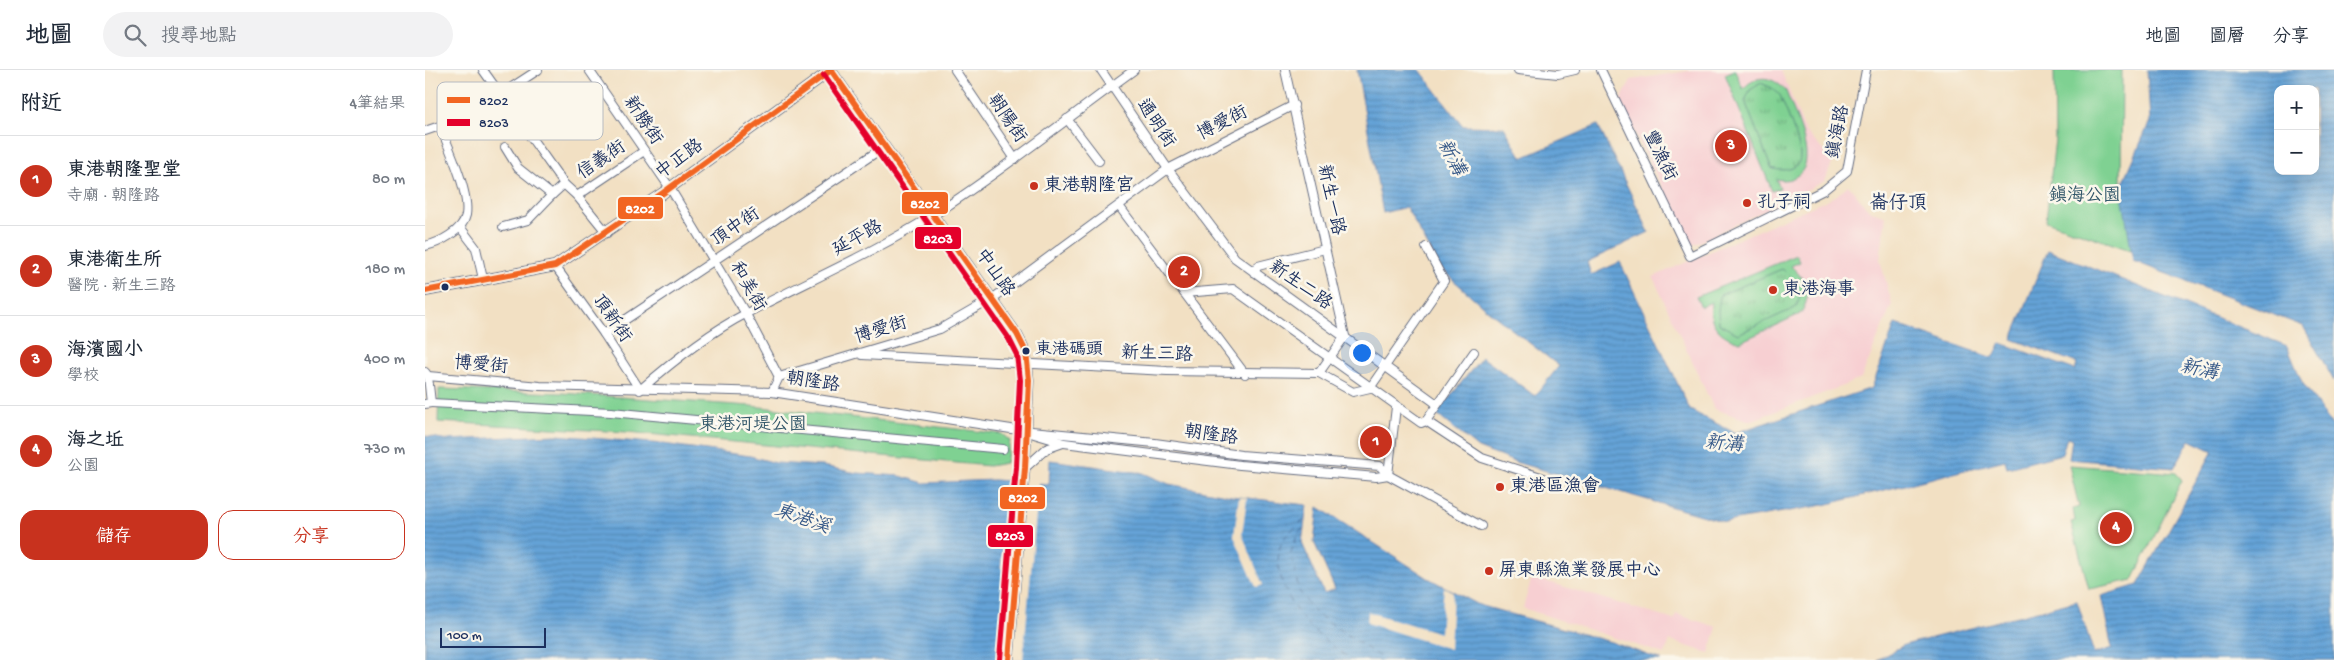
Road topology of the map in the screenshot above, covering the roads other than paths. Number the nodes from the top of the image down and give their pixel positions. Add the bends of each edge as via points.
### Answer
1 (483, 70) edge
2 (538, 70) edge
3 (589, 70) edge
4 (832, 70) edge
5 (955, 70) edge
6 (1101, 70) edge
7 (1134, 70) edge
8 (1285, 70) edge
9 (1518, 70) edge
10 (1575, 70) edge
11 (1601, 70) edge
12 (1866, 70) edge
13 (491, 82) edge
14 (521, 82) edge
15 (597, 82) edge
16 (1111, 86) junction
17 (603, 91) edge
18 (1294, 105) junction
19 (1067, 119) junction
20 (437, 127) edge
21 (425, 131) edge
22 (446, 140) edge
23 (532, 140) edge
24 (505, 147) dead end
25 (884, 147) junction
26 (644, 151) junction
27 (1015, 159) junction
28 (1099, 161) dead end
29 (1168, 169) junction
30 (564, 184) junction
31 (670, 188) junction
32 (552, 195) junction
33 (577, 196) junction
34 (1119, 206) junction
35 (934, 215) junction
36 (460, 227) junction
37 (503, 227) dead end
38 (607, 233) junction
39 (425, 246) edge
40 (1426, 247) dead end
41 (1325, 249) junction
42 (1689, 256) joint
43 (714, 260) junction
44 (555, 266) junction
45 (1254, 272) junction
46 (483, 279) junction
47 (425, 291) edge
48 (1184, 293) junction
49 (992, 299) junction
50 (746, 314) junction
51 (604, 334) junction
52 (1345, 336) junction
53 (1474, 352) dead end
54 (858, 355) junction
55 (1331, 357) junction
56 (1028, 365) junction
57 (1385, 367) junction
58 (1319, 373) junction
59 (427, 374) edge
60 (1245, 374) junction
61 (779, 377) junction
62 (1370, 388) junction
63 (640, 390) junction
64 (772, 392) junction
65 (428, 403) edge
66 (1437, 404) junction
67 (1396, 407) junction
68 (1426, 421) junction
69 (1026, 431) junction
70 (1064, 443) junction
71 (1003, 450) dead end
72 (1025, 468) junction
73 (1388, 475) junction
74 (1544, 478) dead end
75 (1481, 526) dead end
76 (1009, 660) edge

1 - 13 street
2 - 14 street
3 - 15 street, 新勝街
4 - 25 street, 中山路
4 - 31 main road, 中正路
5 - 27 street, 朝陽街
6 - 16 street, 通明街
7 - 16 street, 延平路
8 - 18 street, 新生一路
9 - 10 street via 1558,74
11 - 42 street, 豐漁街
12 - 42 street, 鎮海路 via 1847,171 1825,190
16 - 19 street, 延平路
16 - 29 street, 通明街
17 - 26 street, 新勝街
18 - 29 street, 博愛街
18 - 41 street, 新生一路
19 - 27 street, 延平路
19 - 28 street
20 - 21 street
22 - 36 street via 466,201 466,216
23 - 30 street
24 - 32 street via 518,168
25 - 35 street, 中山路
25 - 43 street, 頂中街
26 - 31 street, 新勝街
26 - 33 street, 信義街
27 - 35 street, 延平路
29 - 34 street, 博愛街
29 - 45 street, 新生二路 via 1223,245
30 - 32 street
30 - 33 street
31 - 38 main road, 中正路
31 - 43 street, 和美街
32 - 37 street via 528,220
33 - 38 street
34 - 48 street, 新生三路
34 - 49 street, 博愛街
35 - 49 street, 中山路
35 - 50 street, 延平路
36 - 39 street via 438,243
36 - 46 street via 476,248
38 - 44 main road, 中正路
40 - 57 street via 1445,281
41 - 45 street via 1258,266
41 - 52 street, 新生一路
43 - 50 street, 和美街
43 - 51 street, 頂中街
44 - 46 main road, 中正路
44 - 51 street, 頂新街
45 - 52 street, 新生二路
46 - 47 main road, 中正路
48 - 55 street via 1233,289
48 - 60 street, 新生三路
49 - 54 street, 博愛街 via 940,329
49 - 56 street, 中山路 via 1017,334
50 - 61 street, 和美街
50 - 63 street, 延平路 via 675,358
51 - 63 street, 頂新街
52 - 55 street
52 - 57 street, 新生二路
53 - 66 street
54 - 56 street, 新生三路
54 - 61 street, 博愛街
55 - 58 street
55 - 62 street
56 - 60 street, 新生三路
56 - 69 street, 中山路
57 - 62 street
57 - 66 street, 新生二路
58 - 60 street, 新生三路
58 - 62 street, 新生三路 via 1353,392
59 - 63 street, 博愛街 via 540,386
59 - 65 street
61 - 64 street
62 - 67 street
63 - 64 street, 博愛街
64 - 69 street, 朝隆路
65 - 71 street via 611,412
66 - 68 street
67 - 68 street via 1421,424
67 - 73 street
68 - 74 street via 1482,458
69 - 70 street, 朝隆路
69 - 72 street, 中山路
69 - 73 street, 朝隆路 via 1241,455 1380,466
70 - 72 street via 1046,449
70 - 73 street, 朝隆路 via 1264,468 1376,477
72 - 76 street, 中山路
73 - 75 street, 朝隆路

